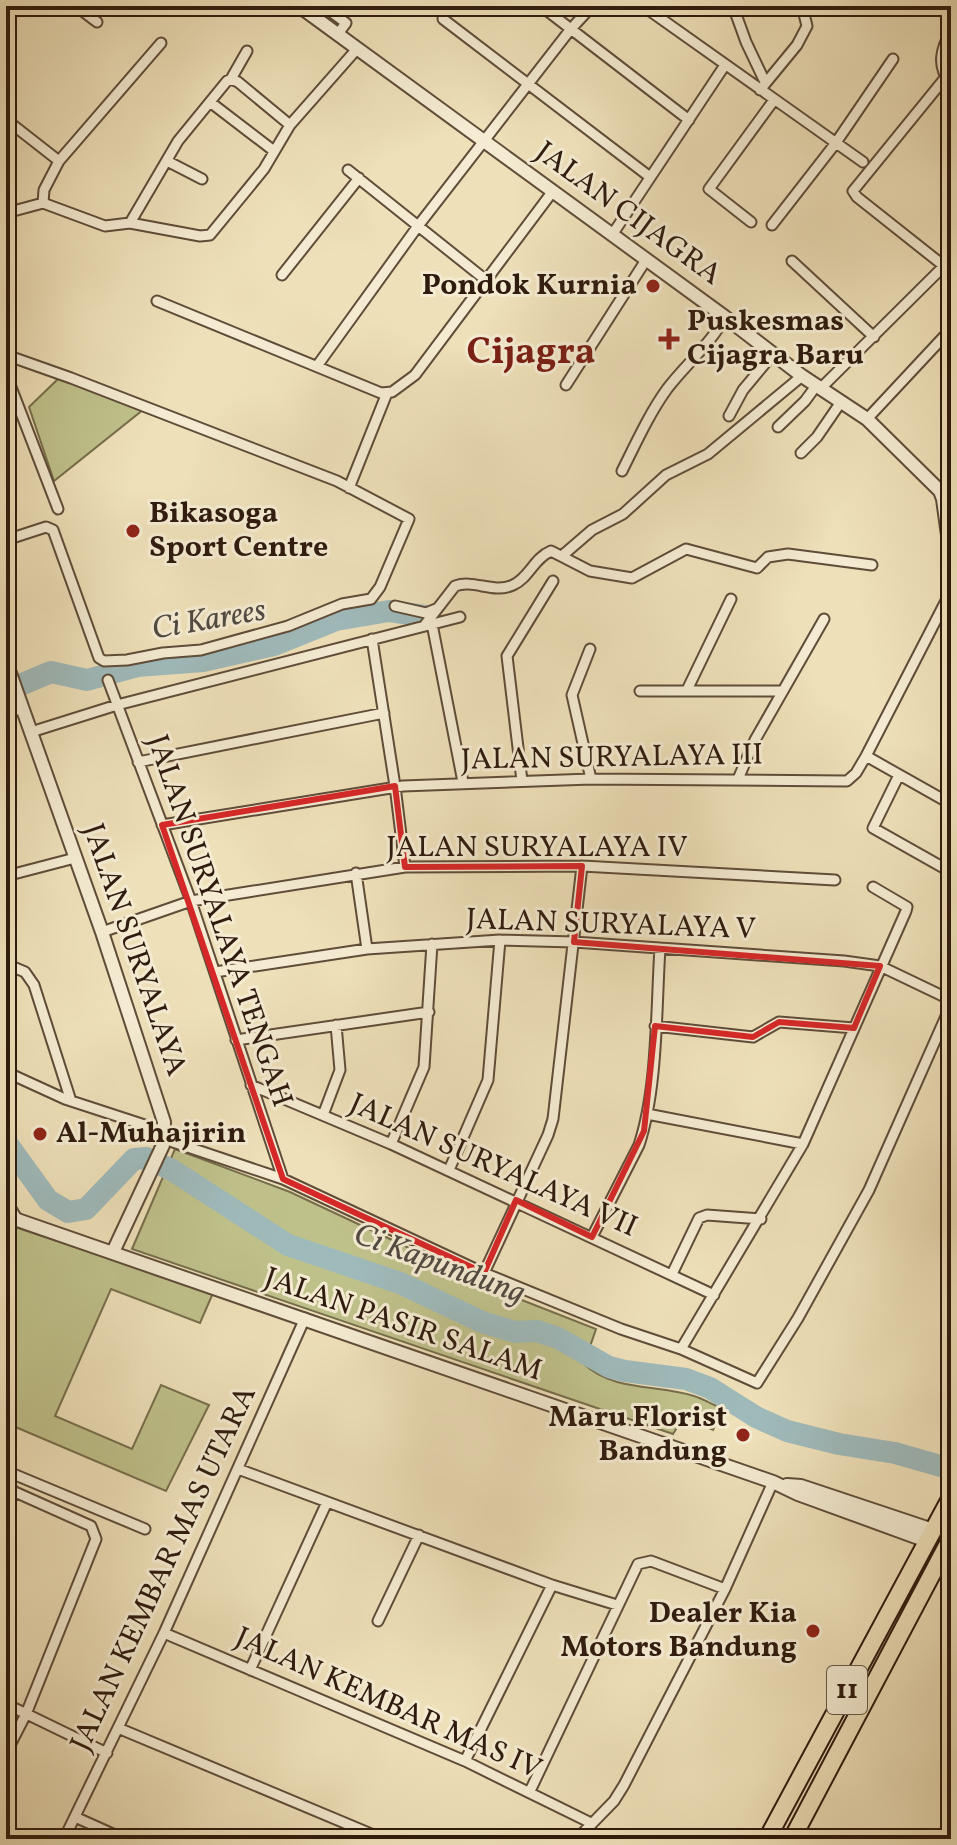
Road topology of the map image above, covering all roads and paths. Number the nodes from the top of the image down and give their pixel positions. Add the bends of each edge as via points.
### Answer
1 (11, 6) edge
2 (299, 6) edge
3 (323, 6) edge
4 (541, 6) edge
5 (592, 6) edge
6 (643, 6) edge
7 (733, 6) edge
8 (802, 6) edge
9 (81, 8) edge
10 (6, 13) edge
11 (443, 19) dead end
12 (97, 22) dead end
13 (570, 30) junction
14 (951, 31) edge
15 (337, 35) junction
16 (161, 43) dead end
17 (356, 50) junction
18 (247, 51) dead end
19 (893, 59) dead end
20 (725, 65) junction
21 (231, 79) junction
22 (948, 81) edge
23 (527, 85) junction
24 (762, 86) junction
25 (774, 100) junction
26 (210, 102) junction
27 (689, 120) junction
28 (13, 125) dead end
29 (290, 125) junction
30 (485, 141) junction
31 (835, 144) junction
32 (274, 151) junction
33 (59, 161) junction
34 (167, 161) junction
35 (863, 162) dead end
36 (348, 170) dead end
37 (650, 177) junction
38 (359, 178) junction
39 (202, 179) dead end
40 (553, 191) junction
41 (43, 203) junction
42 (6, 213) edge
43 (751, 222) dead end
44 (130, 223) junction
45 (772, 225) dead end
46 (418, 226) junction
47 (612, 235) junction
48 (646, 260) junction
49 (792, 261) dead end
50 (948, 263) edge
51 (282, 275) dead end
52 (487, 281) junction
53 (157, 301) dead end
54 (725, 317) junction
55 (951, 329) edge
56 (874, 337) junction
57 (773, 354) junction
58 (6, 355) edge
59 (317, 366) junction
60 (6, 374) edge
61 (802, 376) junction
62 (566, 385) dead end
63 (818, 387) junction
64 (387, 393) junction
65 (841, 402) junction
66 (729, 416) dead end
67 (867, 419) junction
68 (778, 427) dead end
69 (801, 453) dead end
70 (622, 471) dead end
71 (951, 479) edge
72 (349, 488) junction
73 (945, 497) edge
74 (58, 509) dead end
75 (6, 540) edge
76 (563, 555) junction
77 (951, 557) edge
78 (872, 565) dead end
79 (553, 581) dead end
80 (951, 591) edge
81 (731, 599) dead end
82 (395, 606) dead end
83 (460, 617) dead end
84 (430, 619) junction
85 (824, 619) dead end
86 (372, 639) junction
87 (590, 649) dead end
88 (6, 662) edge
89 (108, 680) dead end
90 (11, 681) edge
91 (687, 690) junction
92 (640, 691) dead end
93 (782, 691) junction
94 (21, 705) junction
95 (117, 705) junction
96 (384, 713) junction
97 (6, 714) edge
98 (31, 732) junction
99 (866, 756) junction
100 (138, 762) junction
101 (899, 775) junction
102 (591, 779) junction
103 (738, 779) junction
104 (522, 781) junction
105 (463, 782) junction
106 (395, 786) junction
107 (951, 804) edge
108 (162, 825) junction
109 (75, 858) junction
110 (582, 866) junction
111 (405, 867) junction
112 (951, 872) edge
113 (356, 873) junction
114 (6, 876) edge
115 (835, 880) dead end
116 (873, 887) dead end
117 (191, 901) junction
118 (102, 932) junction
119 (500, 940) junction
120 (574, 942) junction
121 (432, 944) junction
122 (660, 948) junction
123 (367, 949) junction
124 (6, 964) edge
125 (880, 966) junction
126 (215, 972) junction
127 (951, 1002) edge
128 (429, 1012) junction
129 (336, 1025) junction
130 (655, 1026) junction
131 (854, 1028) junction
132 (236, 1040) junction
133 (6, 1072) edge
134 (251, 1085) junction
135 (71, 1101) junction
136 (647, 1114) junction
137 (323, 1115) junction
138 (164, 1139) junction
139 (391, 1144) junction
140 (803, 1144) junction
141 (449, 1170) junction
142 (283, 1179) junction
143 (6, 1200) edge
144 (516, 1200) junction
145 (11, 1218) edge
146 (761, 1219) junction
147 (592, 1237) junction
148 (113, 1252) junction
149 (484, 1273) junction
150 (672, 1274) junction
151 (714, 1295) junction
152 (305, 1318) junction
153 (681, 1349) junction
154 (238, 1469) junction
155 (6, 1471) edge
156 (778, 1483) junction
157 (10, 1489) edge
158 (951, 1497) edge
159 (327, 1502) junction
160 (6, 1508) edge
161 (145, 1529) dead end
162 (419, 1535) junction
163 (930, 1535) junction
164 (950, 1543) edge
165 (552, 1585) junction
166 (725, 1589) junction
167 (617, 1605) junction
168 (378, 1621) dead end
169 (164, 1633) junction
170 (250, 1670) junction
171 (6, 1704) edge
172 (26, 1714) junction
173 (118, 1728) junction
174 (6, 1753) edge
175 (107, 1753) junction
176 (465, 1761) junction
177 (530, 1791) junction
178 (75, 1817) junction
179 (591, 1823) junction
180 (64, 1839) edge
181 (124, 1839) edge
182 (383, 1839) edge
183 (577, 1839) edge
184 (767, 1839) edge
185 (792, 1839) edge

1 - 10 street
2 - 15 street, JALAN CIJAGRA
3 - 15 street via 346,23
4 - 13 street
5 - 13 street
6 - 20 street
7 - 24 street
8 - 24 street via 807,26
9 - 12 street
11 - 23 street
13 - 23 street
13 - 27 street
14 - 22 street via 941,54
15 - 17 street, JALAN CIJAGRA
16 - 33 street
17 - 29 street
17 - 30 street, JALAN CIJAGRA
18 - 21 street
19 - 31 street
20 - 24 street
20 - 27 street
21 - 26 street
21 - 29 street
22 - 50 street via 853,191
23 - 30 street
23 - 37 street
24 - 25 street
25 - 31 street
25 - 43 street via 709,189
26 - 32 street
26 - 34 street
27 - 37 street
28 - 33 street
29 - 32 street
30 - 40 street, JALAN CIJAGRA
30 - 46 street
31 - 35 street
31 - 45 street
32 - 44 street via 210,235
33 - 41 street
34 - 39 street
34 - 44 street
36 - 38 street
37 - 47 street
38 - 46 street
38 - 51 street
40 - 47 street, JALAN CIJAGRA
40 - 52 street
41 - 42 street
41 - 44 street via 105,226
46 - 52 street
46 - 59 street
47 - 48 street, JALAN CIJAGRA
48 - 54 street, JALAN CIJAGRA
48 - 62 street
49 - 56 street
50 - 56 street
52 - 64 street via 415,375
53 - 59 street
54 - 57 street, JALAN CIJAGRA
54 - 70 street via 658,402
55 - 67 street
56 - 63 street
57 - 61 street, JALAN CIJAGRA
57 - 66 street
58 - 72 street
59 - 64 street
60 - 74 street
61 - 63 street, JALAN CIJAGRA
61 - 76 street via 708,454 666,475 623,514 592,530
63 - 65 street, JALAN CIJAGRA
63 - 68 street
64 - 72 street
65 - 67 street, JALAN CIJAGRA
65 - 69 street
67 - 73 street, JALAN CIJAGRA
71 - 73 street
72 - 75 street via 409,519 372,598 201,650 102,660 53,530 46,527
73 - 77 street
76 - 78 street via 590,571 632,578 686,549 757,568 768,557 788,554
76 - 84 street via 543,554 515,585 460,583
79 - 104 street via 507,656
80 - 99 street, JALAN SURYALAYA III
81 - 91 street
82 - 84 street via 426,613
83 - 84 street
84 - 86 street
84 - 105 street
85 - 93 street
86 - 95 street
86 - 96 street
87 - 102 street via 572,695
88 - 90 street, JALAN SURYALAYA
89 - 95 street, JALAN SURYALAYA TENGAH
90 - 94 street, JALAN SURYALAYA
91 - 92 street
91 - 93 street
93 - 103 street
94 - 97 street
94 - 98 street, JALAN SURYALAYA
95 - 98 street
95 - 100 street, JALAN SURYALAYA TENGAH
96 - 100 street
96 - 106 street
98 - 109 street, JALAN SURYALAYA
99 - 101 street
99 - 103 street, JALAN SURYALAYA III via 852,778 842,782
100 - 108 street, JALAN SURYALAYA TENGAH
101 - 107 street
101 - 112 street via 873,828
102 - 103 street, JALAN SURYALAYA III
102 - 104 street, JALAN SURYALAYA III
104 - 105 street, JALAN SURYALAYA III
105 - 106 street, JALAN SURYALAYA III
106 - 108 street, JALAN SURYALAYA III
106 - 111 street
108 - 117 street, JALAN SURYALAYA TENGAH
109 - 114 street
109 - 118 street, JALAN SURYALAYA
110 - 111 street, JALAN SURYALAYA IV
110 - 115 street, JALAN SURYALAYA IV
110 - 120 street
111 - 113 street, JALAN SURYALAYA IV
113 - 117 street, JALAN SURYALAYA IV
113 - 123 street
116 - 125 street via 907,908
117 - 118 street, JALAN SURYALAYA IV
117 - 126 street, JALAN SURYALAYA TENGAH
118 - 138 street, JALAN SURYALAYA
119 - 120 street, JALAN SURYALAYA V
119 - 121 street, JALAN SURYALAYA V
119 - 141 street via 488,1080
120 - 122 street, JALAN SURYALAYA V
120 - 144 street via 553,1119
121 - 123 street, JALAN SURYALAYA V
121 - 128 street
122 - 125 street, JALAN SURYALAYA V
122 - 130 street
123 - 126 street, JALAN SURYALAYA V
124 - 135 street via 28,974 37,991
125 - 127 street, JALAN SURYALAYA V
125 - 131 street
126 - 132 street, JALAN SURYALAYA TENGAH
127 - 153 street via 869,1190 757,1383
128 - 129 street
128 - 139 street via 424,1067
129 - 132 street
129 - 137 street via 340,1070
130 - 131 street via 753,1037 779,1022
130 - 136 street
131 - 140 street
132 - 134 street, JALAN SURYALAYA TENGAH
133 - 135 street
134 - 137 street, JALAN SURYALAYA VII
134 - 142 street, JALAN SURYALAYA TENGAH
135 - 138 street
136 - 140 street
136 - 147 street via 639,1145
137 - 139 street, JALAN SURYALAYA VII
138 - 142 street
138 - 148 street
139 - 141 street, JALAN SURYALAYA VII
140 - 146 street
141 - 144 street, JALAN SURYALAYA VII
142 - 149 street
143 - 145 street
144 - 147 street, JALAN SURYALAYA VII
144 - 149 street
145 - 148 street, JALAN PASIR SALAM
146 - 150 street via 699,1218
146 - 151 street
147 - 150 street, JALAN SURYALAYA VII
148 - 152 street, JALAN PASIR SALAM
149 - 153 street
150 - 151 street, JALAN SURYALAYA VII
151 - 153 street
152 - 154 street, JALAN KEMBAR MAS UTARA
152 - 156 street, JALAN PASIR SALAM
154 - 159 street
154 - 169 street, JALAN KEMBAR MAS UTARA
155 - 161 street
156 - 163 street, JALAN PASIR SALAM via 801,1486
156 - 166 street
157 - 160 street
157 - 172 street via 91,1526 96,1539
158 - 163 highway, 11
159 - 162 street
159 - 170 street
162 - 165 street
162 - 168 street
163 - 184 highway, 11
164 - 185 highway, 11
165 - 167 street
165 - 176 street
166 - 167 street via 642,1561
166 - 179 street via 624,1785
167 - 177 street
169 - 170 street, JALAN KEMBAR MAS IV
169 - 173 street, JALAN KEMBAR MAS UTARA
170 - 176 street, JALAN KEMBAR MAS IV
171 - 172 street
172 - 174 street
172 - 175 street
173 - 175 street, JALAN KEMBAR MAS UTARA
173 - 182 street
175 - 178 street, JALAN KEMBAR MAS UTARA
176 - 177 street, JALAN KEMBAR MAS IV
177 - 179 street, JALAN KEMBAR MAS IV
178 - 180 street, JALAN KEMBAR MAS UTARA
178 - 181 street
179 - 183 street

